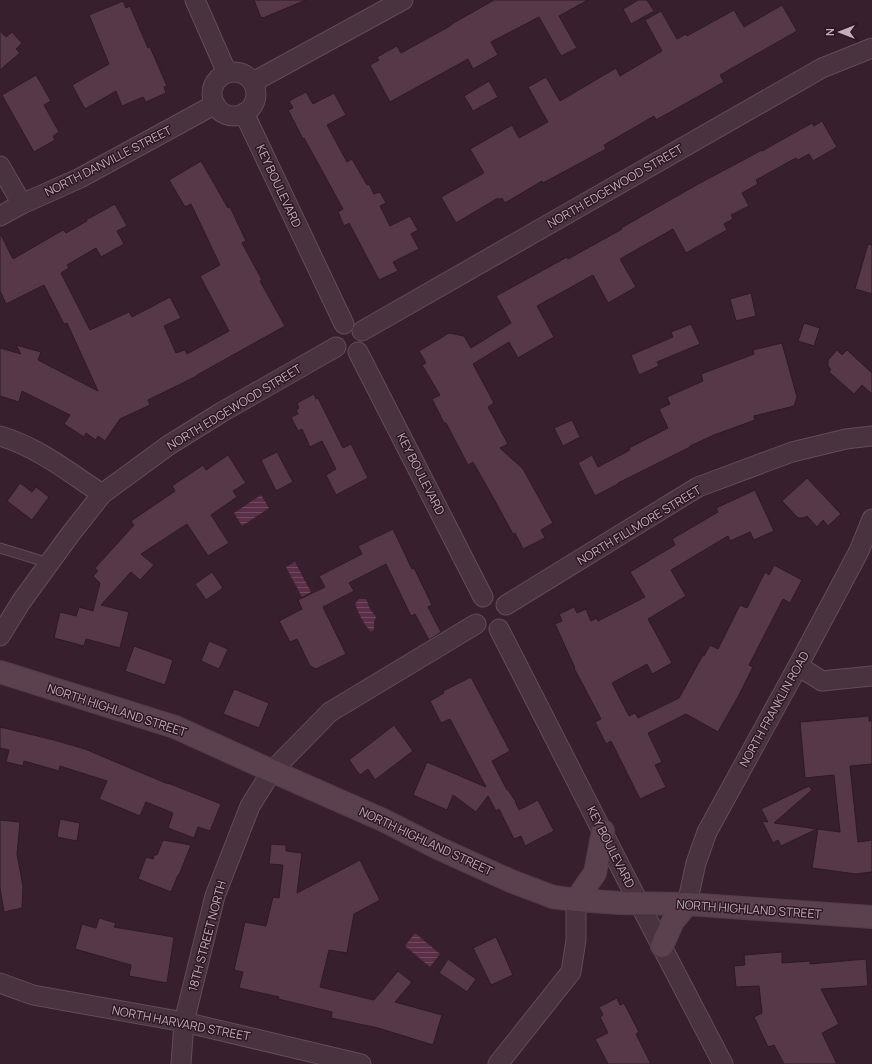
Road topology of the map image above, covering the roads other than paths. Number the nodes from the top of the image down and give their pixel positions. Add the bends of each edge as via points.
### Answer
1 (194, 0) edge
2 (403, 0) edge
3 (872, 48) edge
4 (227, 73) junction
5 (253, 82) junction
6 (215, 104) junction
7 (244, 113) junction
8 (0, 166) edge
9 (22, 204) junction
10 (0, 216) edge
11 (344, 324) junction
12 (362, 330) junction
13 (336, 347) junction
14 (358, 352) junction
15 (0, 436) edge
16 (872, 436) edge
17 (102, 494) junction
18 (872, 519) edge
19 (0, 548) edge
20 (49, 563) junction
21 (484, 597) junction
22 (506, 605) junction
23 (476, 624) junction
24 (499, 629) junction
25 (0, 636) edge
26 (798, 666) junction
27 (0, 672) edge
28 (872, 676) edge
29 (272, 772) junction
30 (602, 831) junction
31 (576, 900) junction
32 (639, 903) junction
33 (687, 904) junction
34 (872, 917) edge
35 (662, 946) junction
36 (0, 983) edge
37 (184, 1022) junction
38 (181, 1064) edge
39 (361, 1064) edge
40 (498, 1064) edge
41 (723, 1064) edge

1 - 4 street
2 - 5 street
3 - 12 street, NORTH EDGEWOOD STREET via 822,68
4 - 5 street via 241,73
4 - 6 street via 219,78 214,86 212,95
5 - 7 street via 256,99 252,108
6 - 7 street via 221,111 230,115
6 - 9 street, NORTH DANVILLE STREET via 80,178
7 - 11 street, KEY BOULEVARD
8 - 9 street
9 - 10 street, NORTH DANVILLE STREET
11 - 12 street via 354,324
11 - 13 street via 334,333
12 - 14 street via 364,342
13 - 14 street via 346,354
13 - 17 street, NORTH EDGEWOOD STREET via 208,420
14 - 21 street, KEY BOULEVARD
15 - 17 street via 41,454
16 - 22 street, NORTH FILLMORE STREET via 846,439 792,452 698,487
17 - 20 street, NORTH EDGEWOOD STREET
18 - 26 street, NORTH FRANKLIN ROAD via 859,551
19 - 20 lane
20 - 25 street, NORTH EDGEWOOD STREET
21 - 22 street via 496,597
21 - 23 street via 473,609
22 - 24 street via 508,619
23 - 24 street via 480,629 487,631
23 - 29 street via 330,712
24 - 30 street, KEY BOULEVARD
26 - 28 street via 822,681
26 - 33 street, NORTH FRANKLIN ROAD via 707,832 696,863
27 - 29 street, NORTH HIGHLAND STREET via 175,727
29 - 31 street, NORTH HIGHLAND STREET via 383,820 523,886 553,897
29 - 37 street, 18TH STREET NORTH via 250,806 215,896
30 - 31 street via 595,873
30 - 32 street, KEY BOULEVARD
31 - 32 street, NORTH HIGHLAND STREET
31 - 40 street via 576,940 571,972
32 - 33 street, NORTH HIGHLAND STREET
32 - 35 street, KEY BOULEVARD
33 - 34 street, NORTH HIGHLAND STREET
33 - 35 street via 674,921
35 - 41 street, KEY BOULEVARD
36 - 37 street, NORTH HARVARD STREET via 33,995
37 - 38 street, 18TH STREET NORTH
37 - 39 street, NORTH HARVARD STREET

